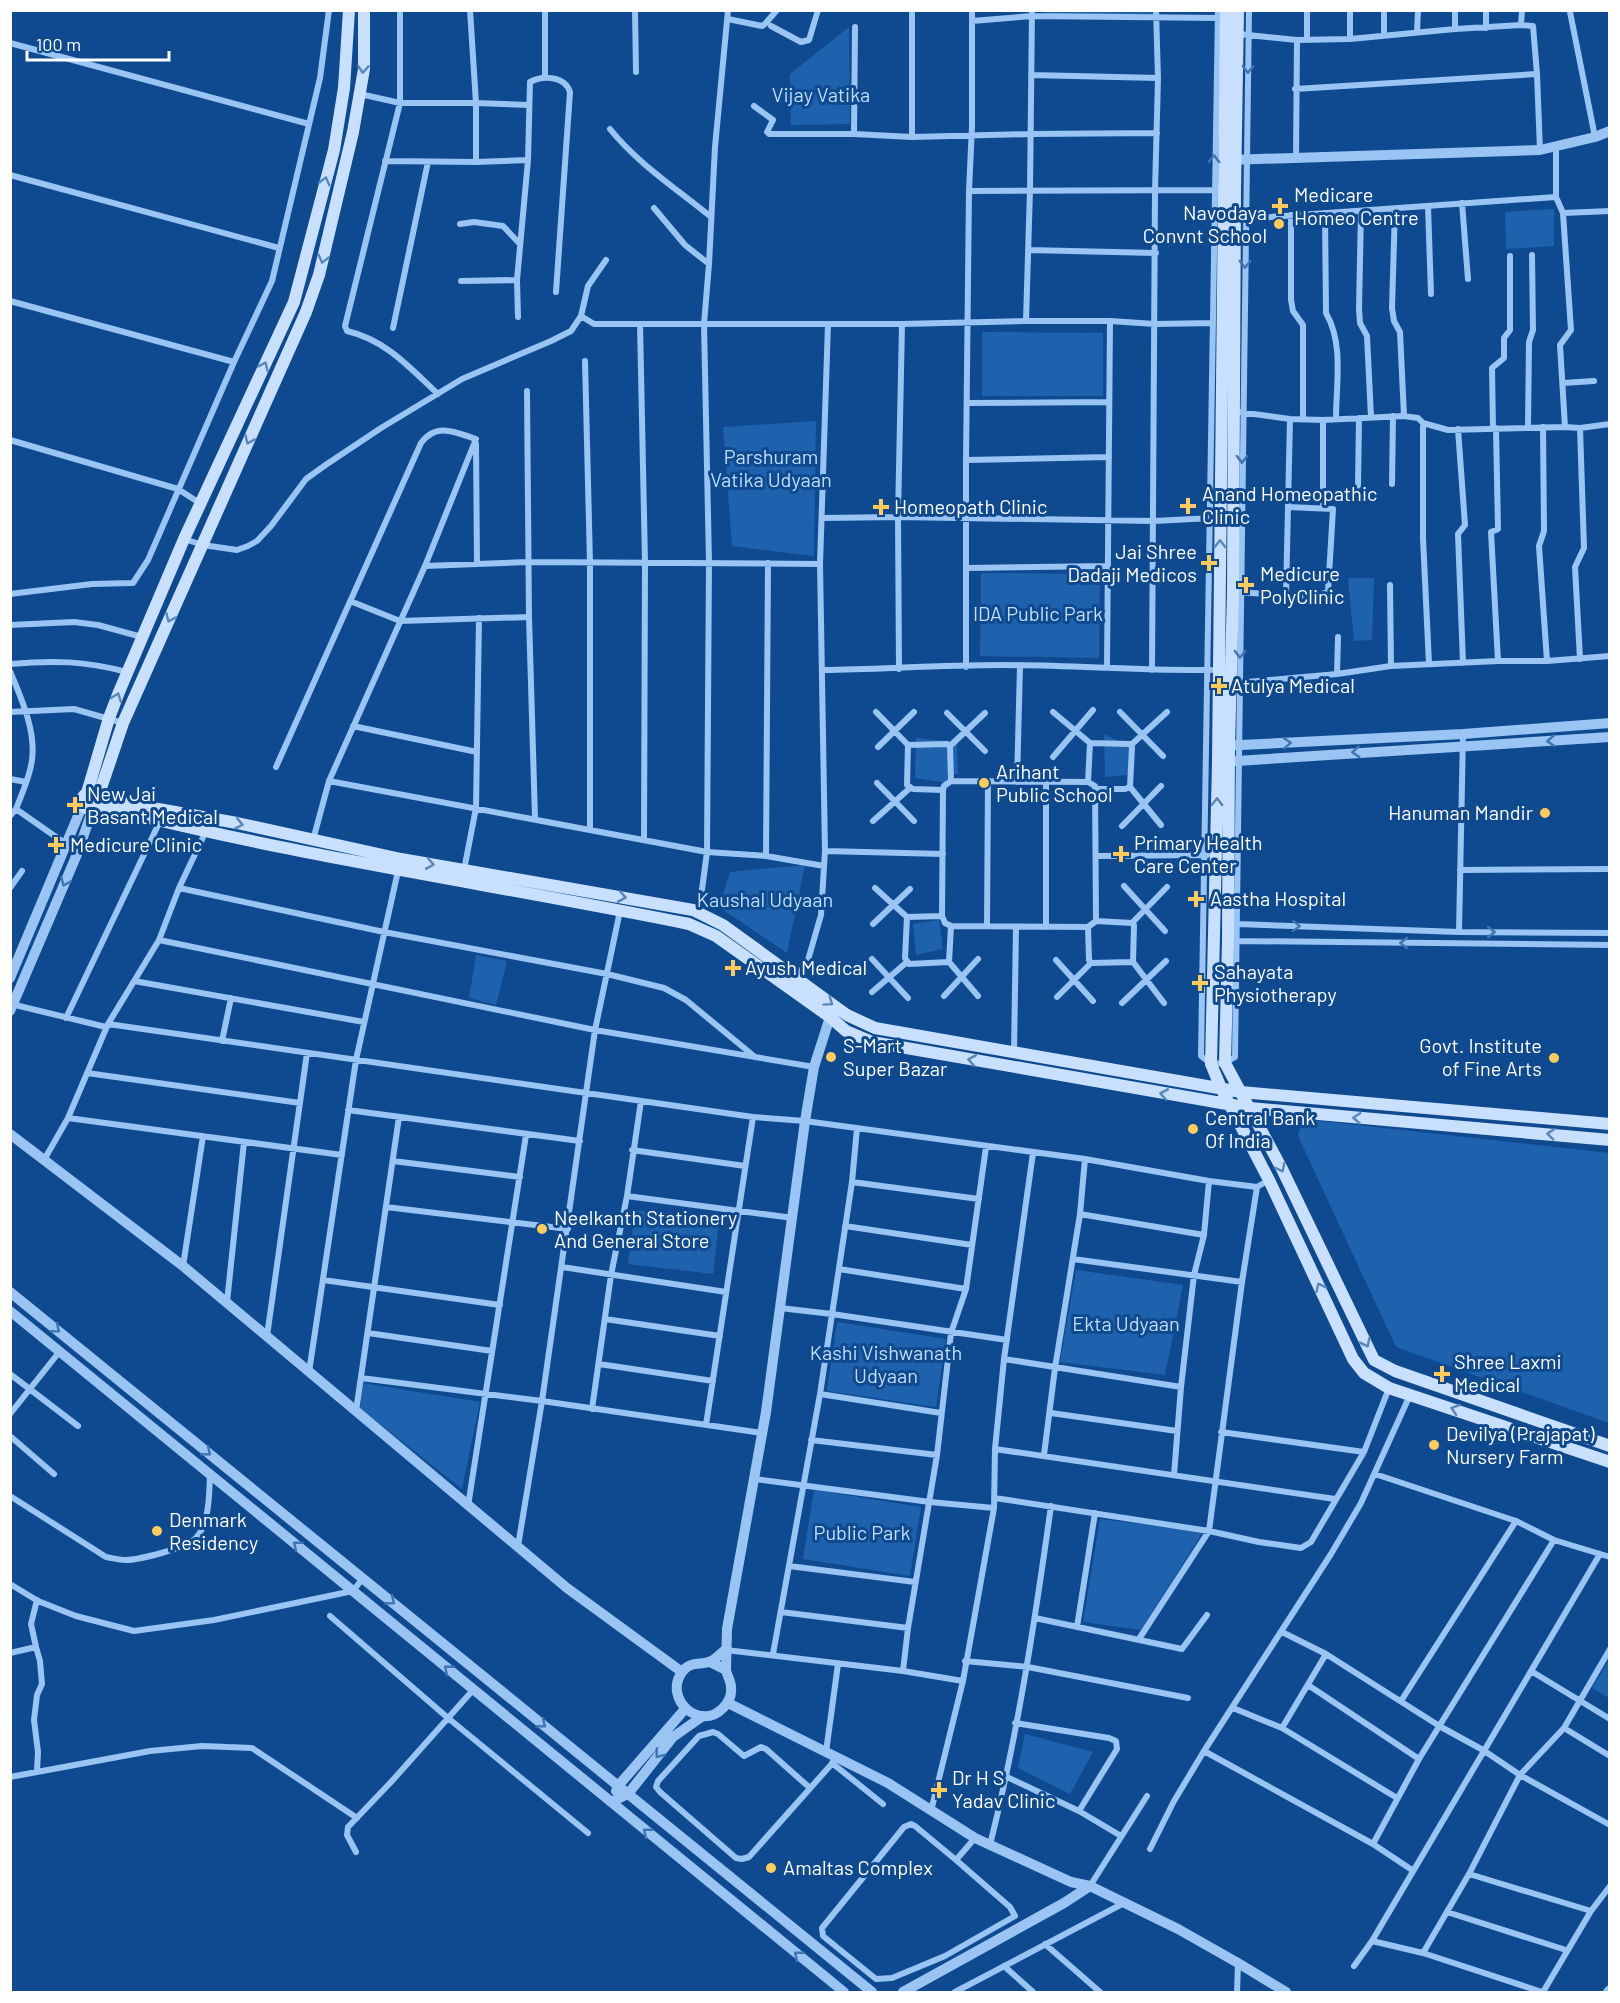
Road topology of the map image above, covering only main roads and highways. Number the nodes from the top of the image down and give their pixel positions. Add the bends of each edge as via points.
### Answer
1 (349, 10) edge
2 (364, 10) edge
3 (1238, 10) edge
4 (1222, 14) edge
5 (1235, 160) junction
6 (1224, 190) junction
7 (1233, 411) junction
8 (1229, 746) junction
9 (1229, 761) junction
10 (93, 802) junction
11 (1221, 1088) junction
12 (1241, 1092) junction
13 (1231, 1106) junction
14 (1250, 1108) junction
15 (1610, 1124) edge
16 (1610, 1140) edge
17 (1610, 1446) edge
18 (1610, 1462) edge

10 -> 1 main road via 109,718 184,540 294,302 334,150 344,88
2 -> 10 main road via 360,94 319,276 123,723
3 -> 5 main road via 1244,34
4 - 5 main road
5 - 6 main road
6 - 7 main road via 1217,323
6 -> 7 main road via 1240,219
7 -> 8 main road via 1237,592
8 -> 7 main road via 1213,670 1215,518
8 - 9 main road
11 -> 9 main road via 1212,1064 1211,855
9 - 12 main road via 1225,1063
10 -> 11 main road via 130,804 699,912 723,925 847,1015 875,1028
13 -> 10 main road via 872,1042 846,1031 716,936 689,924 398,871 160,821
11 - 12 main road
11 - 13 main road
12 - 14 main road
12 - 15 main road
13 - 14 main road
18 -> 13 main road via 1389,1388 1364,1373 1353,1359
16 -> 14 main road
14 -> 17 main road via 1374,1360 1395,1371

